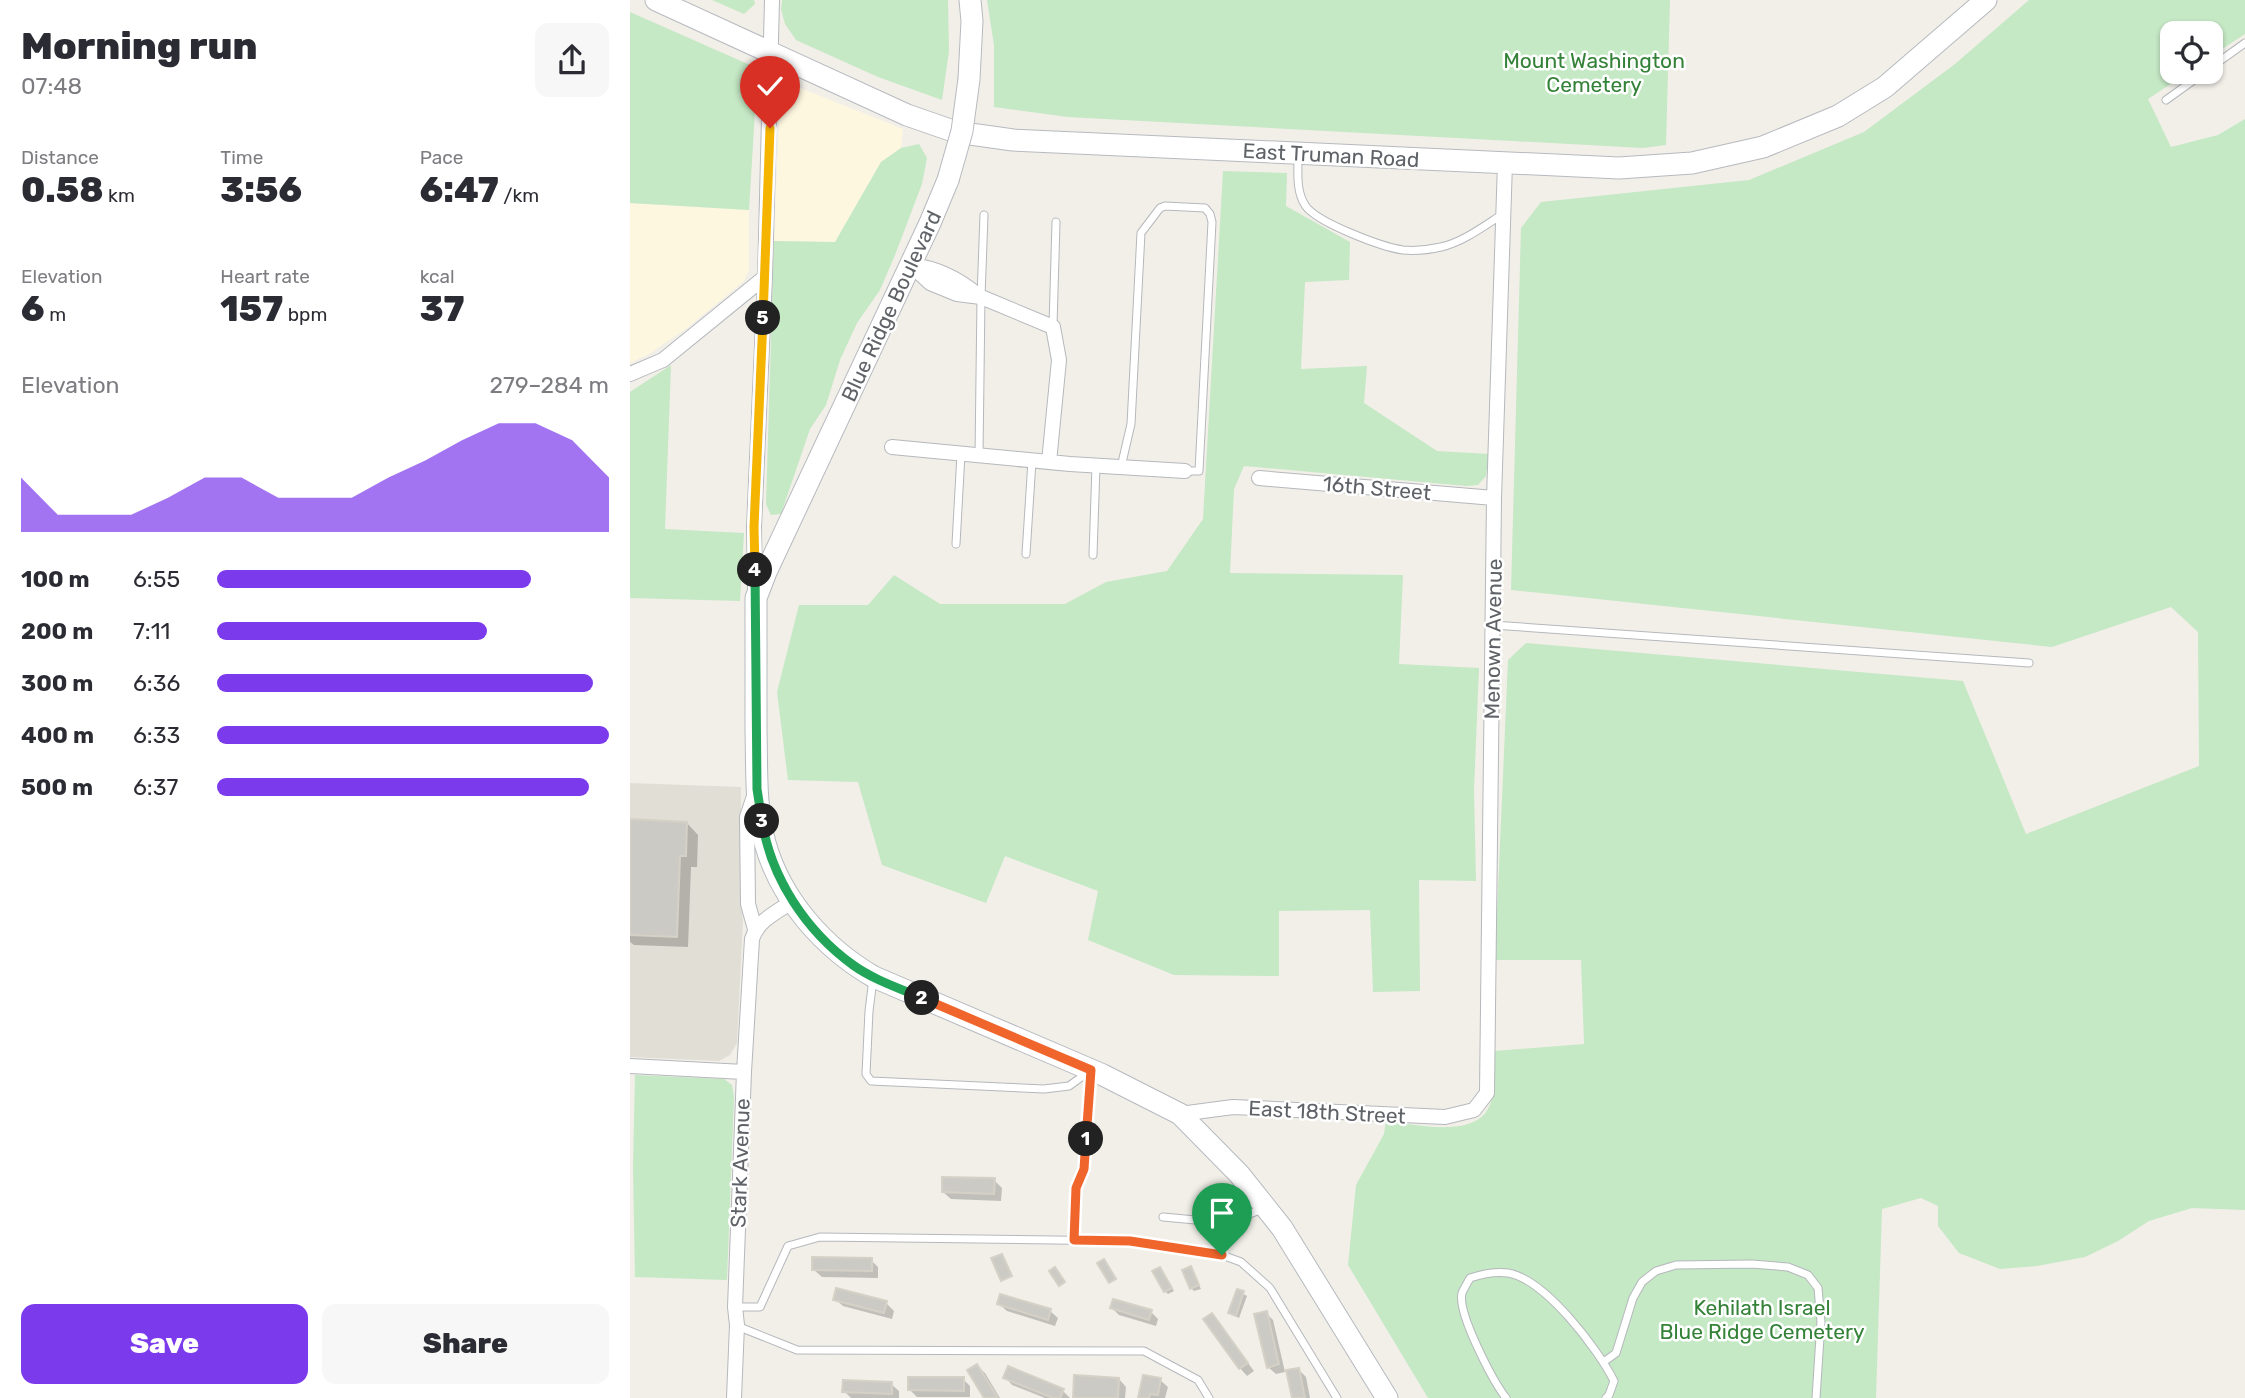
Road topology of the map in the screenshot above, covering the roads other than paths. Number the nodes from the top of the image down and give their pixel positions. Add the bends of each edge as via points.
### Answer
1 (656, 0) edge
2 (772, 0) edge
3 (970, 0) edge
4 (1986, 0) edge
5 (2245, 43) edge
6 (772, 53) junction
7 (2223, 59) edge
8 (2188, 84) edge
9 (2166, 100) dead end
10 (1298, 153) junction
11 (1505, 163) junction
12 (1503, 214) junction
13 (984, 215) dead end
14 (1056, 222) dead end
15 (911, 265) junction
16 (765, 277) junction
17 (981, 297) junction
18 (1053, 327) junction
19 (630, 374) edge
20 (892, 447) dead end
21 (961, 453) junction
22 (979, 455) junction
23 (1032, 460) junction
24 (1049, 462) junction
25 (1096, 465) junction
26 (1121, 467) junction
27 (1185, 471) joint
28 (1259, 478) dead end
29 (1494, 498) junction
30 (956, 544) dead end
31 (1026, 554) dead end
32 (1093, 555) dead end
33 (756, 597) junction
34 (1493, 625) junction
35 (2029, 663) dead end
36 (757, 789) junction
37 (793, 901) junction
38 (755, 929) junction
39 (874, 977) junction
40 (630, 1066) edge
41 (1091, 1070) junction
42 (744, 1072) junction
43 (1474, 1110) joint
44 (1180, 1114) junction
45 (1266, 1207) junction
46 (1163, 1217) dead end
47 (1074, 1240) junction
48 (735, 1307) junction
49 (737, 1325) junction
50 (1605, 1361) junction
51 (734, 1398) edge
52 (1209, 1398) edge
53 (1338, 1398) edge
54 (1387, 1398) edge
55 (1506, 1398) edge
56 (1606, 1398) edge
57 (1815, 1398) edge

1 - 6 main road, East Truman Road
2 - 6 street, Stark Avenue
3 - 15 main road, Blue Ridge Boulevard, bridge via 969,79 962,131 948,180
4 - 11 main road, East Truman Road via 1885,87 1838,116 1763,147 1692,163 1619,168
5 - 7 lane
6 - 10 main road, East Truman Road via 907,115 956,132 1013,140
6 - 16 street, Stark Avenue
8 - 9 lane
10 - 11 main road, East Truman Road
10 - 12 lane via 1300,194 1311,213 1348,233 1399,249 1443,247
11 - 12 street, Menown Avenue
12 - 29 street, Menown Avenue
13 - 17 lane
14 - 18 lane
15 - 17 street via 930,283
15 - 33 main road, Blue Ridge Boulevard
16 - 19 street via 663,359
16 - 33 street, Stark Avenue via 754,527
17 - 18 street
17 - 22 lane
18 - 24 street via 1059,359
20 - 21 street
21 - 22 street
21 - 30 lane
22 - 23 street
23 - 24 street
23 - 31 lane
24 - 25 street
25 - 26 street
25 - 32 lane
26 - 27 street
26 - 27 lane via 1131,424 1141,233 1165,206 1205,208 1212,222 1199,471
28 - 29 street, 16th Street
29 - 34 street, Menown Avenue
33 - 36 main road, Stark Avenue
34 - 35 lane
34 - 43 street, Menown Avenue via 1487,1093
36 - 37 main road via 765,843
36 - 38 street, Stark Avenue via 747,817 748,904
37 - 38 street
37 - 39 main road via 824,941
38 - 42 street, Stark Avenue
39 - 41 main road
39 - 41 lane via 866,1074 871,1081 1044,1089 1069,1086
40 - 42 street
41 - 44 main road
41 - 47 lane
42 - 48 street, Stark Avenue
43 - 44 street, East 18th Street via 1446,1117 1233,1107
44 - 45 main road
45 - 46 lane via 1228,1223
45 - 54 main road
47 - 48 lane via 820,1237 788,1246 760,1307
47 - 53 lane via 1130,1241 1241,1262 1270,1288
48 - 49 street, Stark Avenue
49 - 51 street, Stark Avenue
49 - 52 lane via 797,1350 1144,1351 1198,1380
50 - 55 lane via 1533,1283 1509,1273 1470,1278 1462,1293 1463,1312 1495,1384
50 - 56 lane via 1614,1381
50 - 57 lane via 1616,1353 1642,1282 1656,1271 1676,1265 1788,1267 1808,1275 1818,1287 1821,1322

